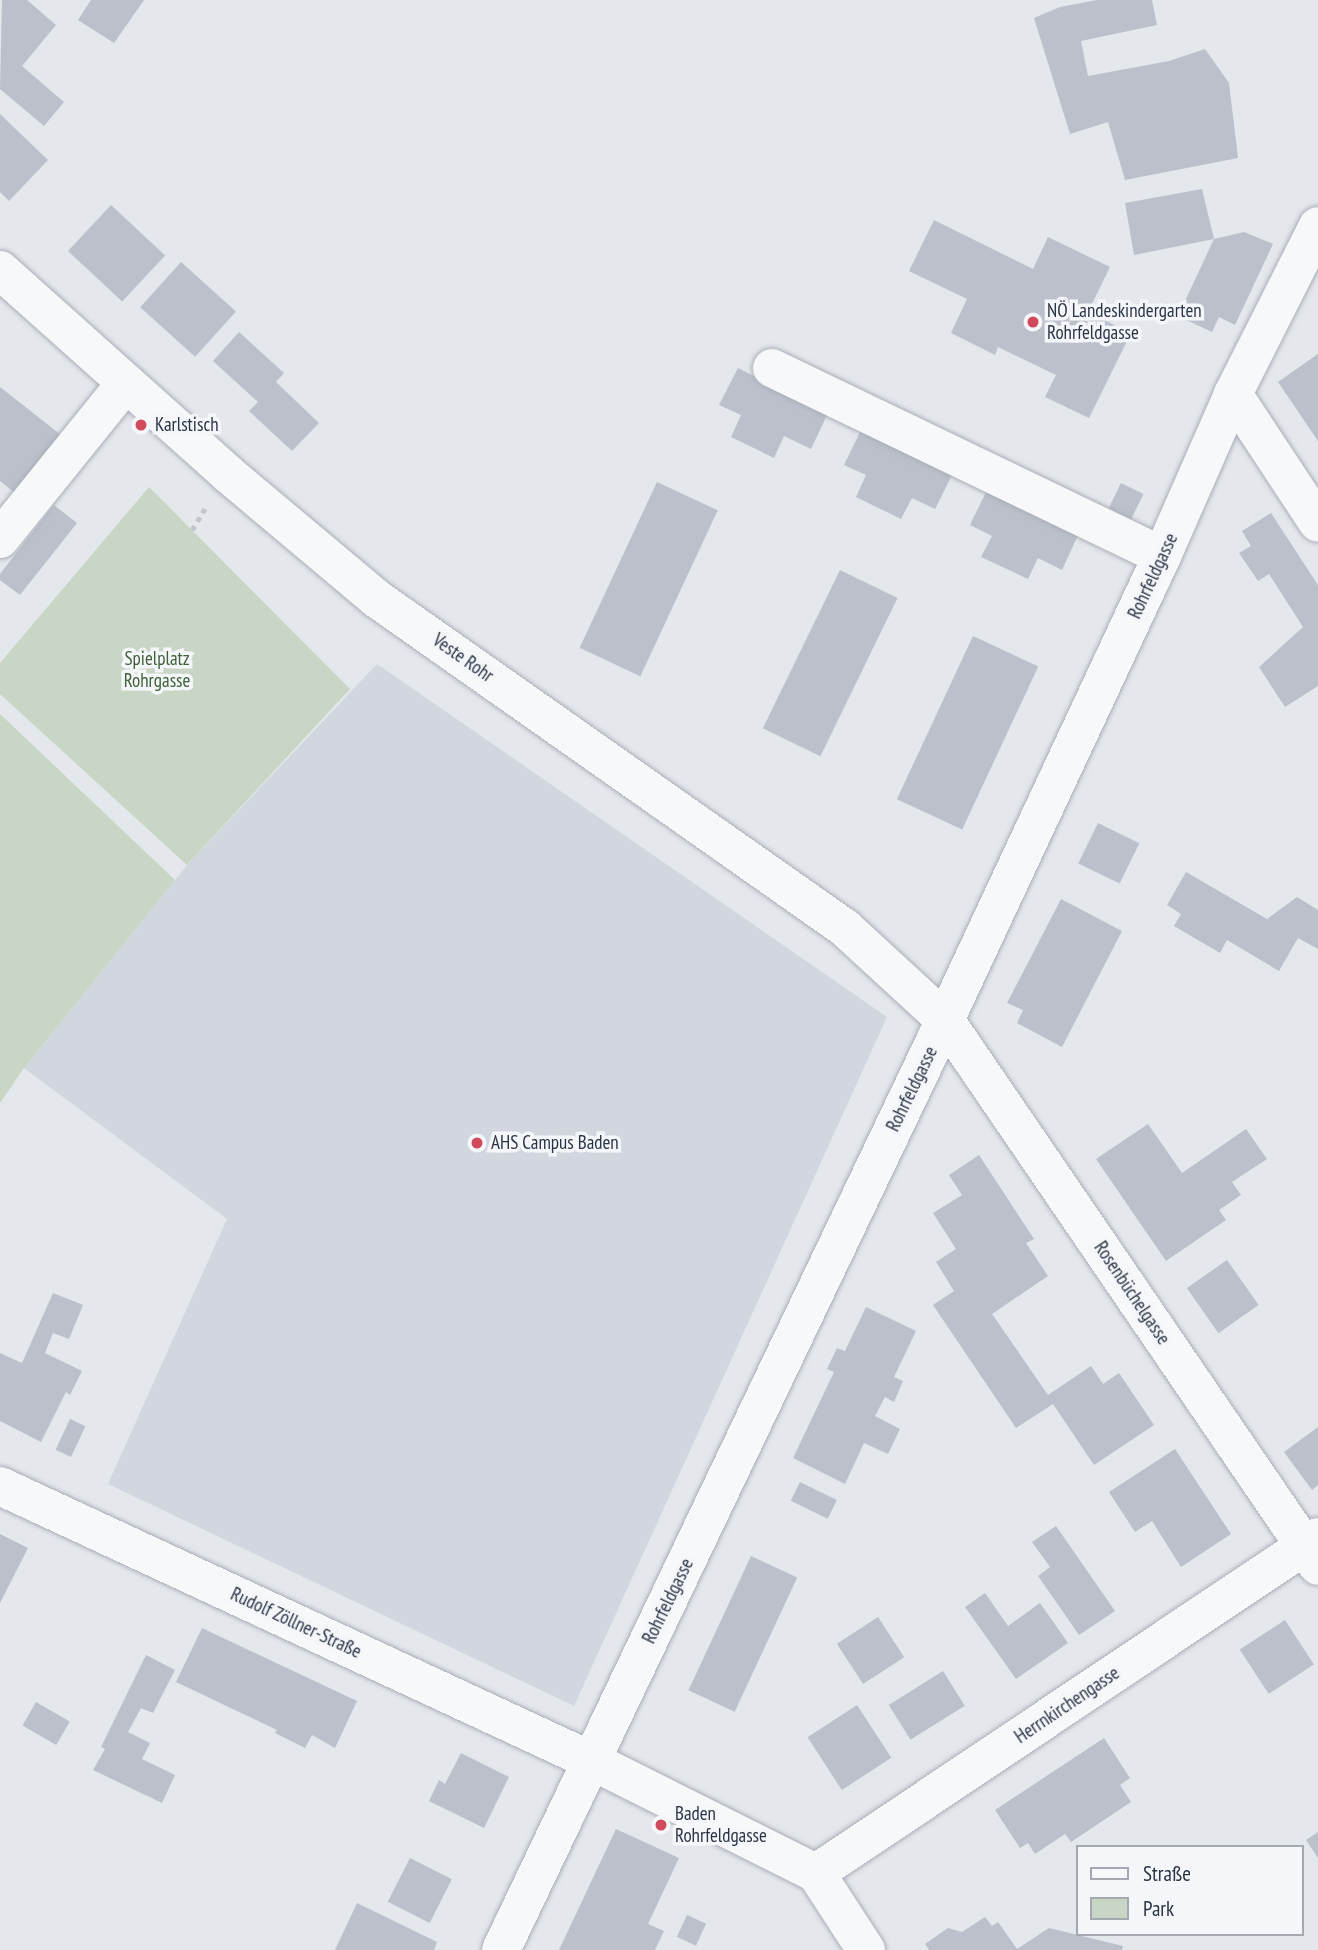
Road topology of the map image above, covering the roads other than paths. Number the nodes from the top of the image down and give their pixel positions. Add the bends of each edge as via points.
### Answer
1 (1318, 226) edge
2 (0, 271) edge
3 (772, 368) dead end
4 (125, 383) junction
5 (1233, 394) junction
6 (1318, 523) edge
7 (0, 539) edge
8 (1163, 556) junction
9 (946, 1020) junction
10 (0, 1486) edge
11 (1313, 1550) edge
12 (592, 1761) junction
13 (816, 1873) junction
14 (501, 1950) edge
15 (866, 1950) edge

1 - 5 street, Rohrfeldgasse
2 - 4 street, Veste Rohr
3 - 8 street
4 - 7 street
4 - 9 street, Veste Rohr via 377,599 845,928
5 - 6 street
5 - 8 street, Rohrfeldgasse
8 - 9 street, Rohrfeldgasse
9 - 11 street, Rosenbüchelgasse
9 - 12 street, Rohrfeldgasse
10 - 12 street, Rudolf Zöllner-Straße
11 - 13 street, Herrnkirchengasse
12 - 13 street, Rudolf Zöllner-Straße
12 - 14 street, Rohrfeldgasse
13 - 15 street

